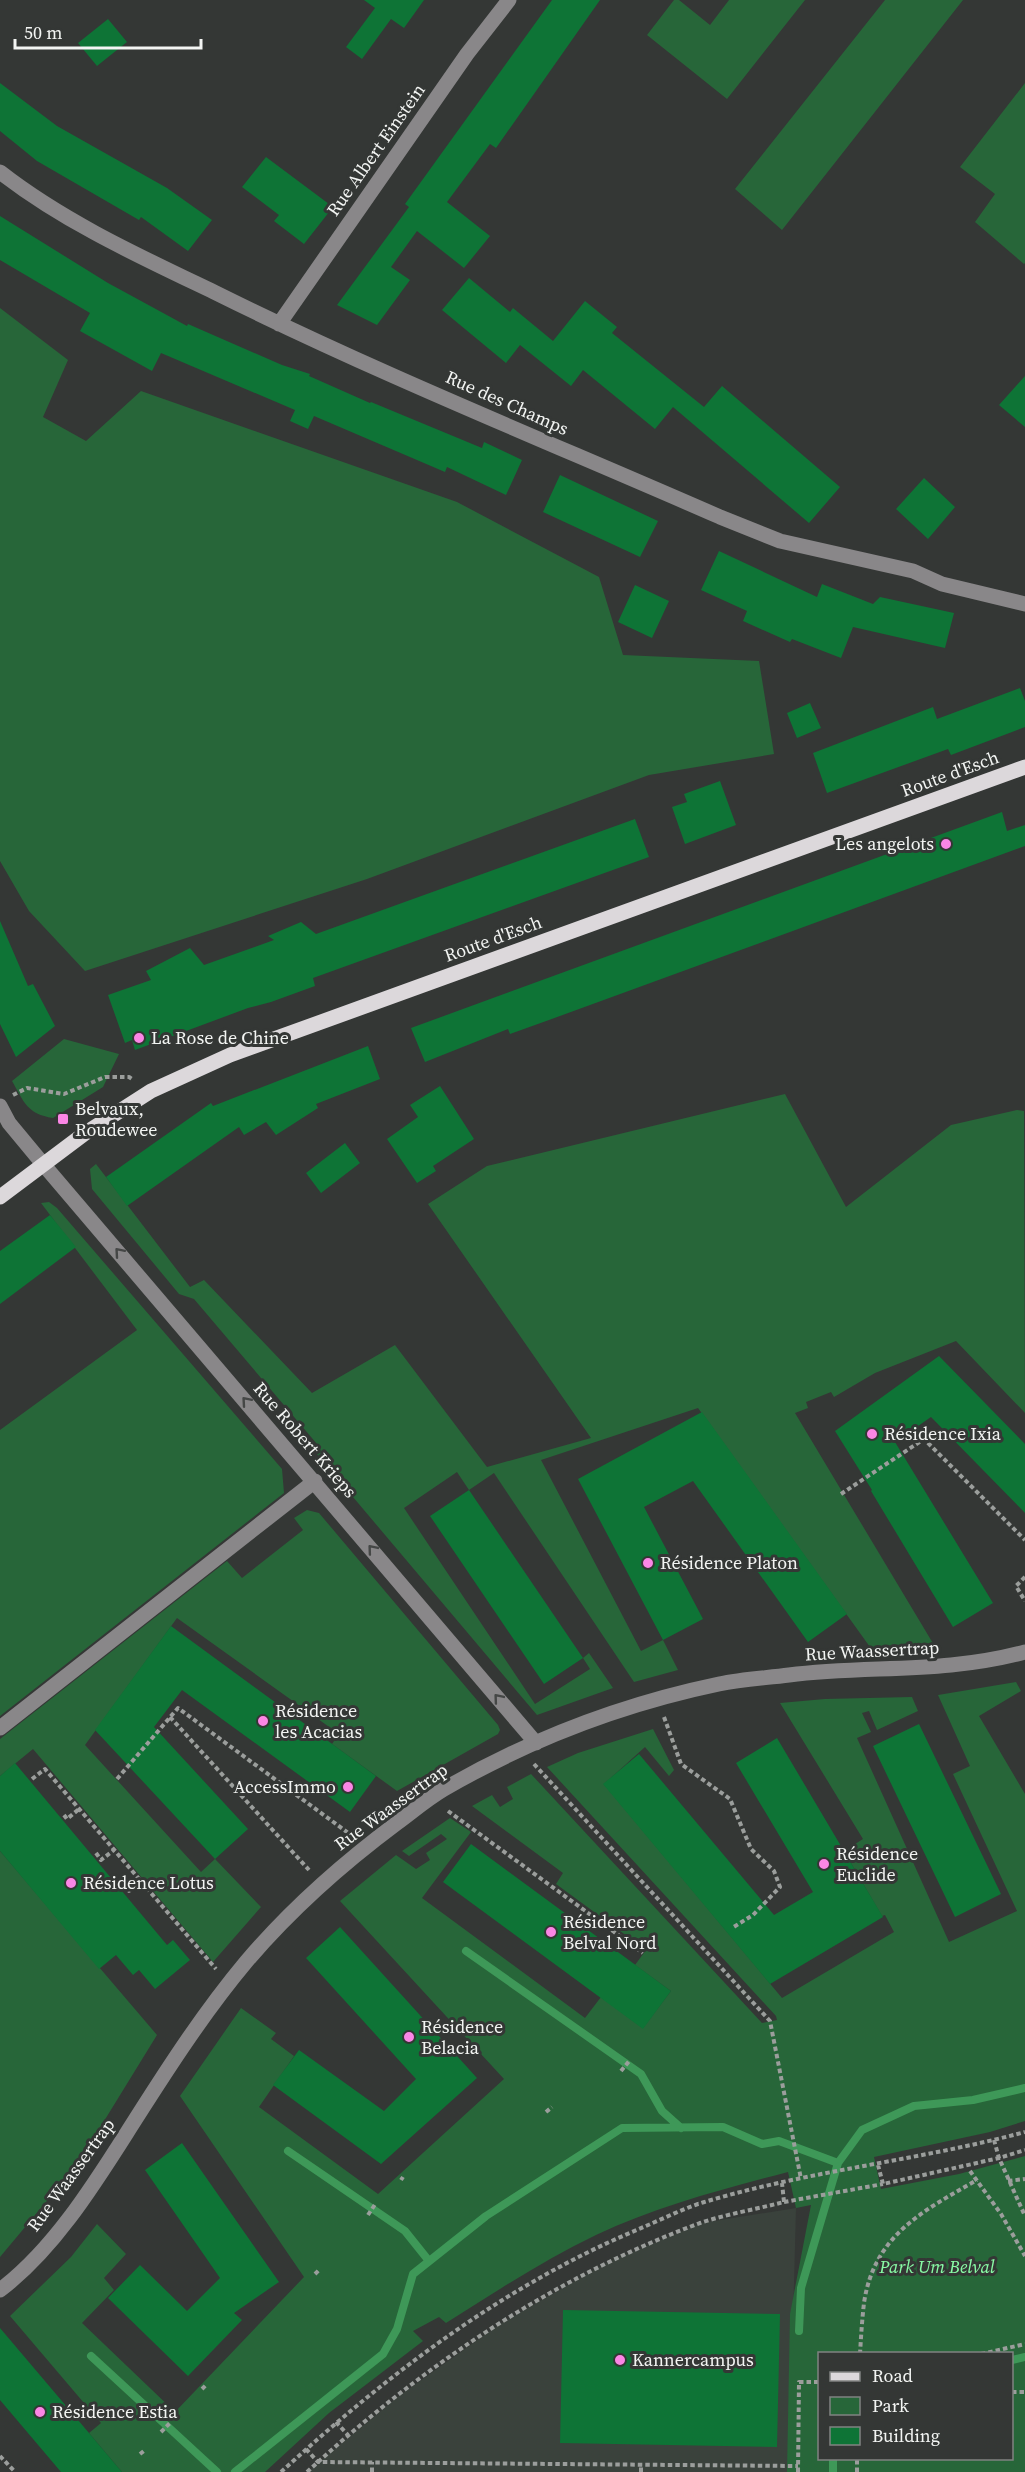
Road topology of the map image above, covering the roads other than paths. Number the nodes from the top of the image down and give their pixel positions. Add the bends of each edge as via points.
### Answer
1 (508, 0) edge
2 (0, 172) edge
3 (279, 324) junction
4 (1025, 604) edge
5 (1025, 767) edge
6 (5, 1101) edge
7 (43, 1164) junction
8 (0, 1197) edge
9 (315, 1481) junction
10 (1025, 1652) edge
11 (0, 1728) edge
12 (536, 1743) junction
13 (0, 2290) edge

1 - 3 street, Rue Albert Einstein
2 - 3 street, Rue des Champs via 30,196 129,250
3 - 4 street, Rue des Champs via 780,541 913,571 942,584
5 - 7 main road, Route d'Esch via 230,1055 151,1091
6 - 7 street, Rue Robert Krieps via 9,1123
7 - 8 main road, Route d'Esch
9 -> 7 street, Rue Robert Krieps
9 - 11 street
12 -> 9 street, Rue Robert Krieps
10 - 12 street, Rue Waassertrap via 993,1661 928,1669 796,1674 721,1684 600,1716
12 - 13 street, Rue Waassertrap via 430,1798 366,1846 272,1931 188,2038 96,2181 54,2237

